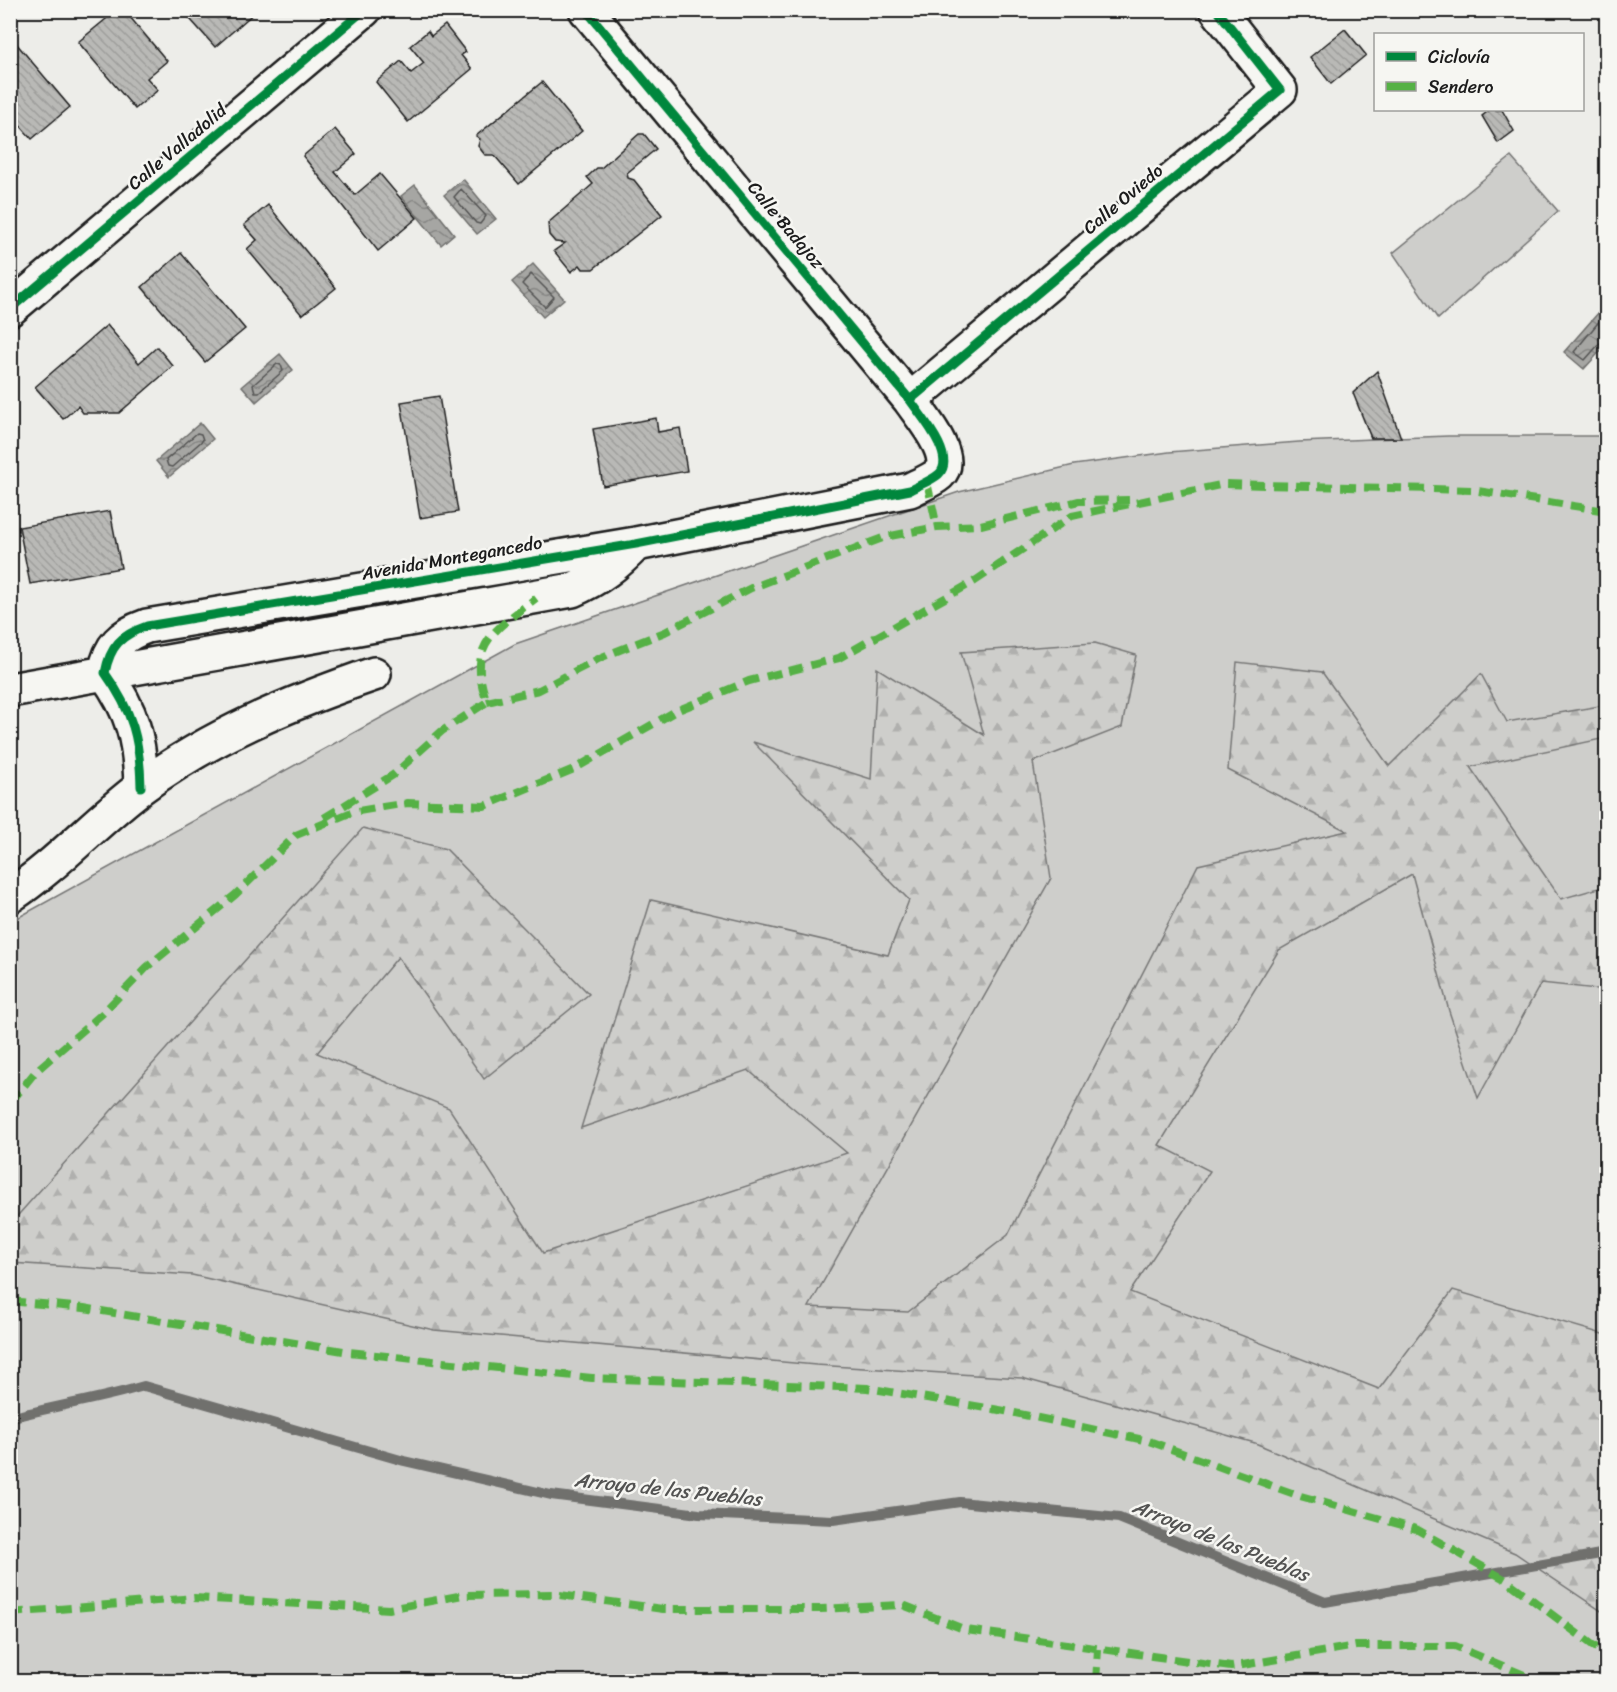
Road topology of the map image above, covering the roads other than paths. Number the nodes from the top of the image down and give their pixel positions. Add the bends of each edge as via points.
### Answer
1 (364, 10) edge
2 (586, 10) edge
3 (1217, 10) edge
4 (10, 309) edge
5 (910, 400) junction
6 (944, 468) joint
7 (105, 673) junction
8 (374, 674) dead end
9 (10, 690) edge
10 (141, 787) junction
11 (10, 896) edge

1 - 4 street, Calle Valladolid
2 - 5 street, Calle Badajoz
3 - 5 street, Calle Oviedo via 1280,90
5 - 6 street, Calle Badajoz via 939,444
6 - 7 street, Avenida Montegancedo via 910,490 636,544 147,626 129,632 115,644
7 - 9 street
7 - 10 street via 133,722 141,754
8 - 10 street via 266,716 212,743
10 - 11 street via 34,881

